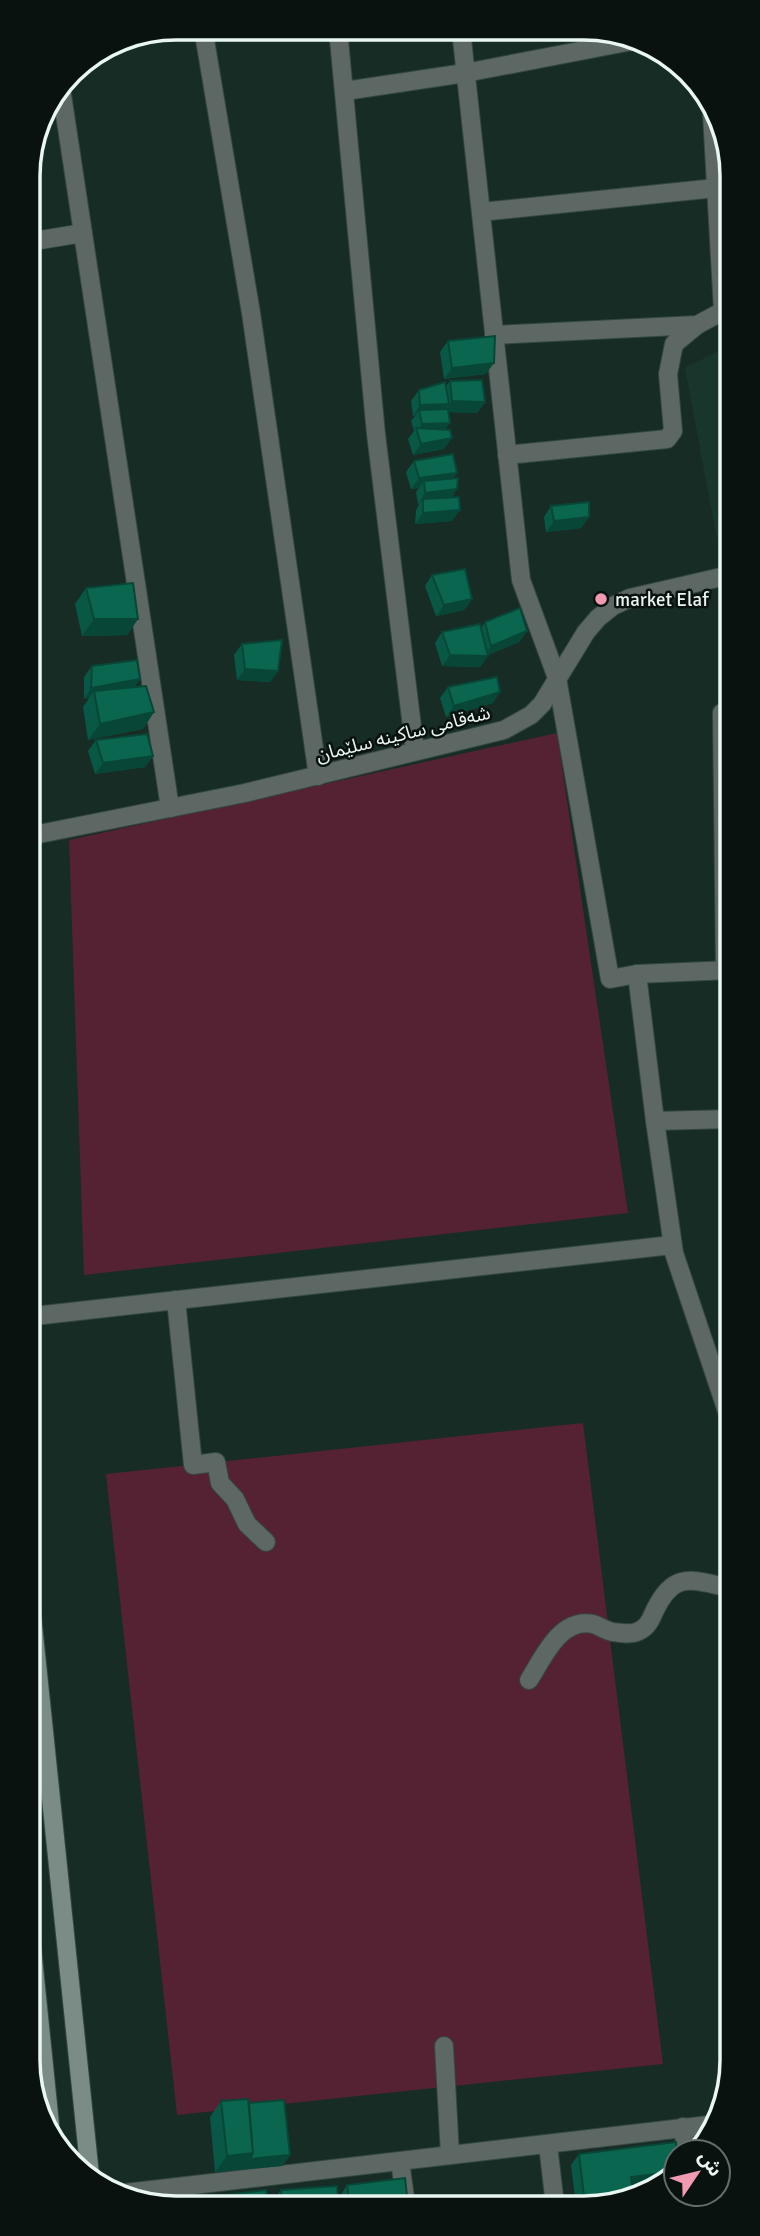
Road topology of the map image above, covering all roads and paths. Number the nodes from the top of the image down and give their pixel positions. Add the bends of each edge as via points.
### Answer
1 (205, 40) edge
2 (339, 40) edge
3 (462, 40) edge
4 (615, 44) edge
5 (466, 73) junction
6 (345, 91) junction
7 (63, 101) edge
8 (713, 132) edge
9 (716, 188) junction
10 (481, 212) junction
11 (83, 233) junction
12 (720, 236) edge
13 (41, 240) edge
14 (720, 313) edge
15 (697, 325) junction
16 (494, 335) junction
17 (507, 455) junction
18 (720, 577) edge
19 (557, 678) junction
20 (415, 751) junction
21 (318, 776) junction
22 (170, 808) junction
23 (41, 834) edge
24 (720, 970) edge
25 (637, 974) junction
26 (720, 1119) edge
27 (655, 1121) junction
28 (672, 1245) junction
29 (176, 1300) junction
30 (40, 1315) edge
31 (719, 1388) edge
32 (266, 1542) dead end
33 (719, 1586) edge
34 (529, 1680) dead end
35 (40, 1694) edge
36 (40, 2026) edge
37 (444, 2046) dead end
38 (48, 2107) edge
39 (703, 2125) edge
40 (683, 2127) junction
41 (684, 2138) edge
42 (548, 2145) junction
43 (450, 2155) junction
44 (400, 2161) junction
45 (89, 2164) edge
46 (141, 2191) edge
47 (404, 2196) edge
48 (554, 2196) edge

1 - 21 street via 251,313
2 - 6 street
3 - 5 street
4 - 5 street
5 - 6 street
5 - 10 street
6 - 20 street via 376,434
7 - 11 street
8 - 9 street
9 - 10 street
9 - 12 street
10 - 16 street
11 - 13 street
11 - 22 street
14 - 15 street
15 - 16 street
15 - 17 street via 674,344 668,374 673,430 667,439
16 - 17 street
17 - 19 street via 521,580
18 - 19 street, شەقامی ساکینە سلێمان via 613,606 586,632
19 - 20 street, شەقامی ساکینە سلێمان via 542,704 518,724
19 - 25 street via 611,979
20 - 21 street, شەقامی ساکینە سلێمان
21 - 22 street, شەقامی ساکینە سلێمان
22 - 23 street, شەقامی ساکینە سلێمان
24 - 25 street
25 - 27 street
26 - 27 street
27 - 28 street
28 - 29 street
28 - 31 street
29 - 30 street
29 - 32 street via 193,1465 216,1462 219,1483 236,1499 247,1524
33 - 34 street via 689,1580 676,1583 665,1591 650,1623 632,1633 592,1624 569,1628 557,1637
35 - 45 main road
36 - 38 main road
37 - 43 street
39 - 40 street
40 - 41 street
40 - 42 street
42 - 43 street
42 - 48 street
43 - 44 street
44 - 46 street
44 - 47 street

